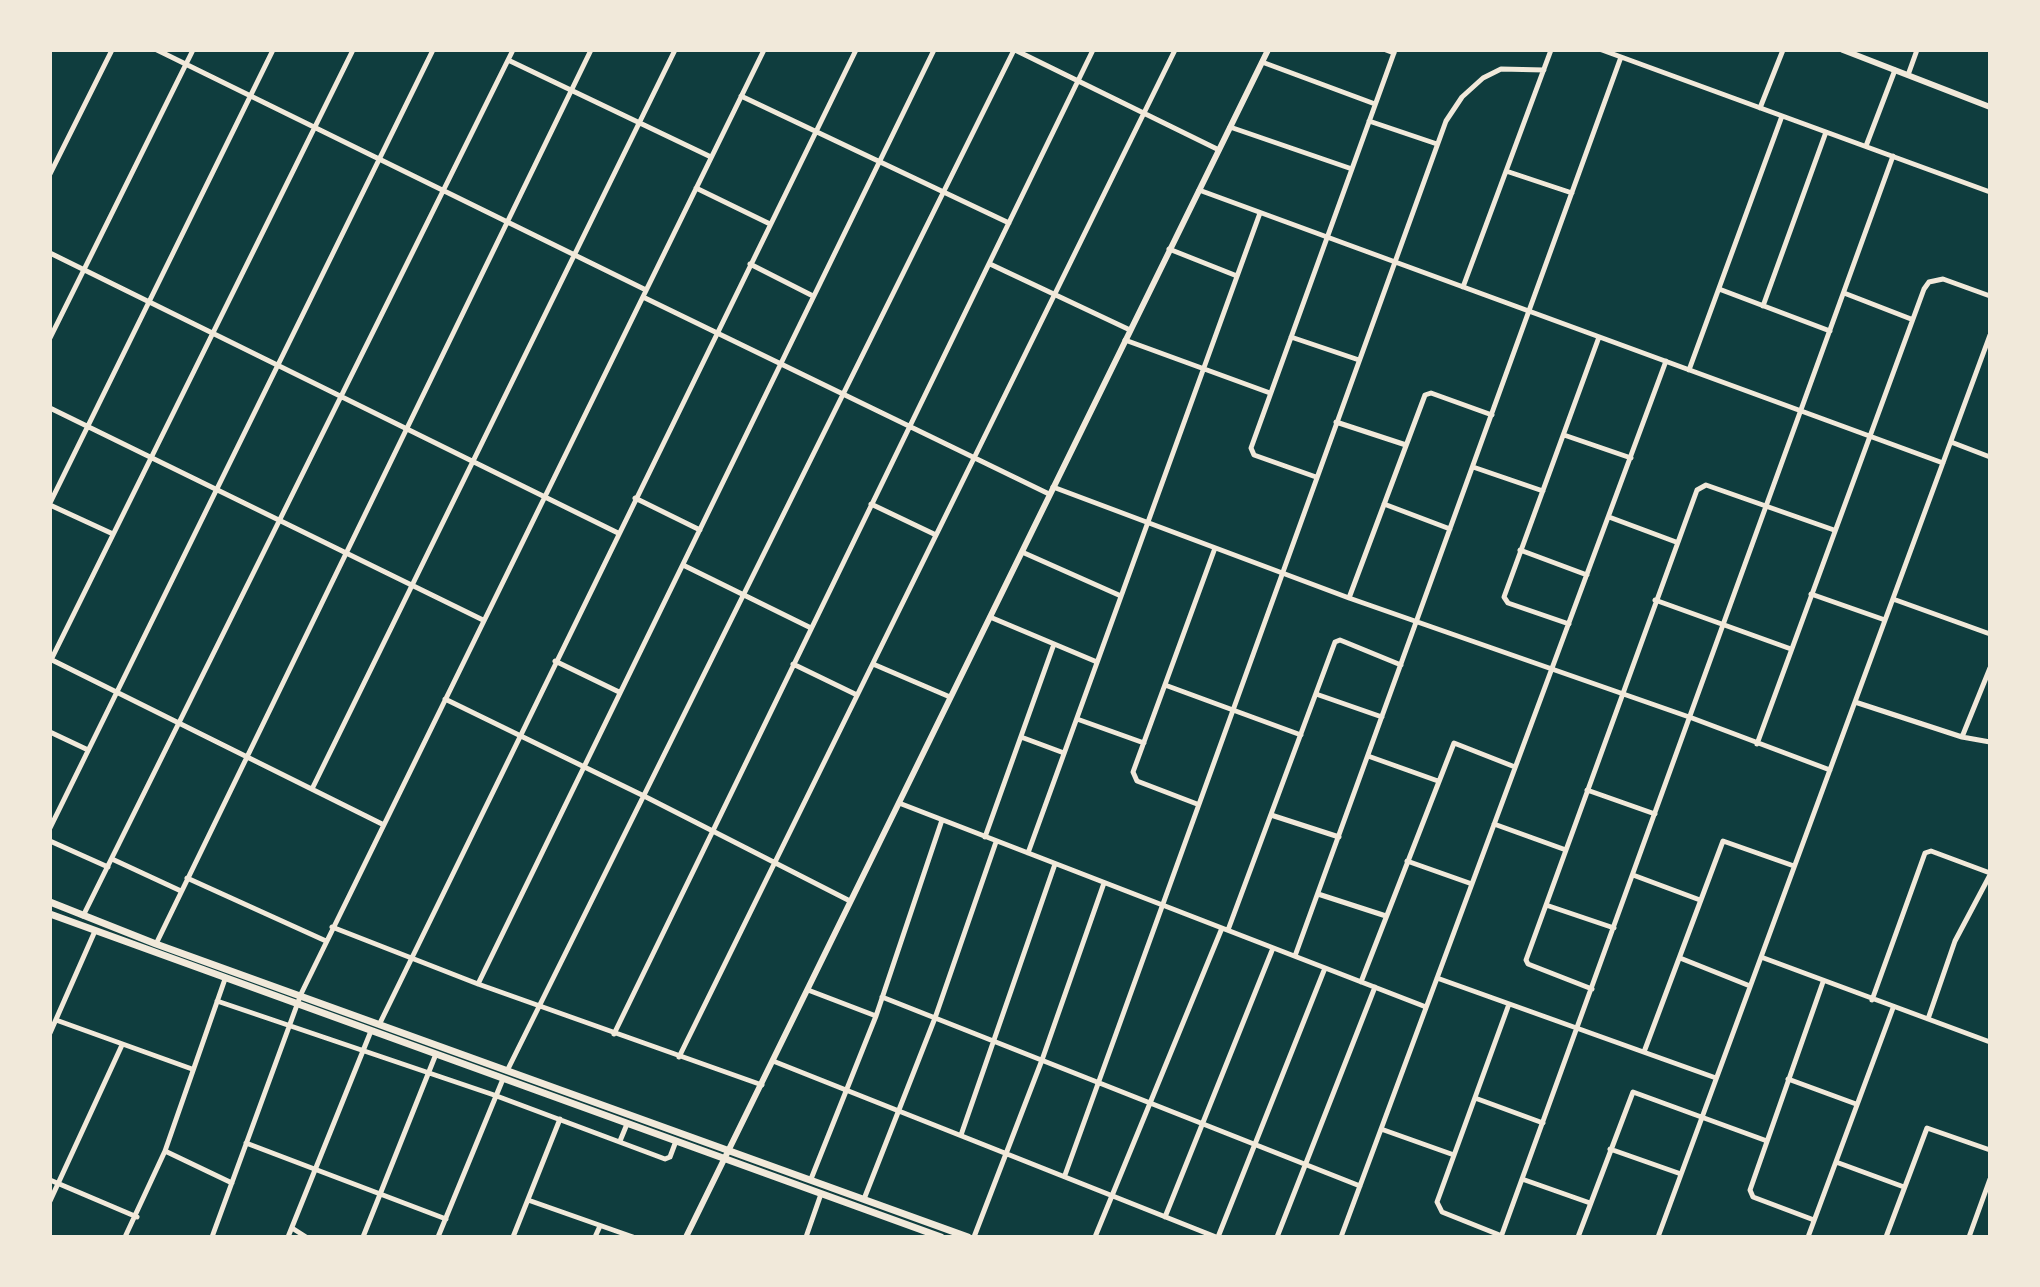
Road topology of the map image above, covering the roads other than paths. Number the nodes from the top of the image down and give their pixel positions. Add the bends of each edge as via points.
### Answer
1 (112, 50) edge
2 (157, 50) edge
3 (193, 50) edge
4 (273, 50) edge
5 (353, 50) edge
6 (433, 50) edge
7 (513, 50) edge
8 (591, 50) edge
9 (675, 50) edge
10 (764, 50) edge
11 (856, 50) edge
12 (934, 50) edge
13 (1014, 50) edge
14 (1093, 50) edge
15 (1175, 50) edge
16 (1268, 50) edge
17 (1386, 50) edge
18 (1551, 50) edge
19 (1603, 50) edge
20 (1783, 50) edge
21 (1843, 50) edge
22 (1917, 50) edge
23 (1394, 51) edge
24 (1621, 57) junction
25 (508, 60) junction
26 (1262, 62) junction
27 (186, 64) junction
28 (1544, 70) junction
29 (1895, 70) junction
30 (1908, 75) junction
31 (1078, 81) junction
32 (570, 92) junction
33 (250, 96) junction
34 (741, 96) junction
35 (1375, 104) junction
36 (1990, 107) edge
37 (1760, 108) junction
38 (1144, 113) junction
39 (1782, 116) junction
40 (1369, 121) junction
41 (639, 124) junction
42 (315, 127) junction
43 (1230, 127) junction
44 (816, 132) junction
45 (1826, 132) junction
46 (1437, 144) junction
47 (1866, 146) junction
48 (1219, 150) junction
49 (1893, 156) junction
50 (711, 157) junction
51 (378, 159) junction
52 (880, 162) junction
53 (1352, 169) junction
54 (1506, 171) junction
55 (50, 174) edge
56 (696, 188) junction
57 (1198, 190) junction
58 (444, 191) junction
59 (1990, 192) edge
60 (944, 193) junction
61 (1572, 193) junction
62 (1260, 213) junction
63 (508, 222) junction
64 (1009, 223) junction
65 (770, 224) junction
66 (1327, 237) junction
67 (1169, 249) junction
68 (50, 253) edge
69 (575, 254) junction
70 (1394, 262) junction
71 (750, 264) junction
72 (989, 264) junction
73 (83, 269) junction
74 (1237, 276) junction
75 (1463, 287) junction
76 (1719, 289) junction
77 (646, 290) junction
78 (1844, 293) junction
79 (1054, 294) junction
80 (813, 296) junction
81 (1990, 296) edge
82 (643, 297) junction
83 (149, 302) junction
84 (1763, 306) junction
85 (1529, 311) junction
86 (1911, 319) junction
87 (1130, 330) junction
88 (1830, 331) junction
89 (717, 333) junction
90 (213, 334) junction
91 (1990, 335) edge
92 (1291, 337) junction
93 (1599, 337) junction
94 (50, 338) edge
95 (1125, 340) junction
96 (1359, 360) junction
97 (1666, 361) junction
98 (278, 365) junction
99 (781, 365) junction
100 (1204, 369) junction
101 (1689, 370) junction
102 (1270, 393) junction
103 (844, 395) junction
104 (343, 398) junction
105 (50, 408) edge
106 (1801, 411) junction
107 (1492, 415) junction
108 (1336, 422) junction
109 (88, 427) junction
110 (909, 427) junction
111 (408, 430) junction
112 (1564, 435) junction
113 (1868, 435) junction
114 (1951, 442) junction
115 (1406, 445) junction
116 (151, 457) junction
117 (1990, 457) edge
118 (1631, 458) junction
119 (974, 459) junction
120 (473, 462) junction
121 (1943, 463) junction
122 (1473, 467) junction
123 (1316, 477) junction
124 (216, 489) junction
125 (1051, 491) junction
126 (1543, 491) junction
127 (544, 497) junction
128 (635, 498) junction
129 (50, 504) edge
130 (871, 504) junction
131 (1384, 504) junction
132 (1767, 506) junction
133 (1609, 517) junction
134 (280, 521) junction
135 (1148, 523) junction
136 (1450, 529) junction
137 (700, 530) junction
138 (1834, 530) junction
139 (618, 533) junction
140 (113, 534) junction
141 (936, 535) junction
142 (1676, 542) junction
143 (1215, 548) junction
144 (1520, 550) junction
145 (1022, 552) junction
146 (344, 553) junction
147 (683, 565) junction
148 (1283, 573) junction
149 (1587, 575) junction
150 (412, 586) junction
151 (1811, 594) junction
152 (745, 595) junction
153 (1121, 596) junction
154 (1349, 598) junction
155 (1893, 599) junction
156 (1655, 600) junction
157 (990, 617) junction
158 (483, 620) junction
159 (1885, 620) junction
160 (1417, 621) junction
161 (1569, 624) junction
162 (1724, 625) junction
163 (811, 628) junction
164 (1990, 634) edge
165 (1054, 644) junction
166 (1791, 649) junction
167 (50, 659) edge
168 (555, 661) junction
169 (1097, 662) junction
170 (793, 664) junction
171 (873, 664) junction
172 (1401, 665) junction
173 (1990, 668) edge
174 (1552, 670) junction
175 (1165, 685) junction
176 (115, 692) junction
177 (619, 692) junction
178 (1622, 693) junction
179 (1316, 694) junction
180 (857, 695) junction
181 (950, 697) junction
182 (445, 699) junction
183 (1855, 702) junction
184 (1233, 710) junction
185 (1382, 717) junction
186 (1692, 718) junction
187 (1077, 719) junction
188 (180, 724) junction
189 (50, 732) edge
190 (518, 735) junction
191 (1301, 735) junction
192 (1021, 737) junction
193 (1962, 737) junction
194 (1990, 742) edge
195 (1144, 743) junction
196 (1757, 744) junction
197 (86, 749) junction
198 (1064, 753) junction
199 (1368, 756) junction
200 (247, 757) junction
201 (584, 766) junction
202 (1515, 767) junction
203 (1830, 770) junction
204 (1438, 781) junction
205 (312, 789) junction
206 (1587, 790) junction
207 (646, 797) junction
208 (898, 802) junction
209 (1197, 804) junction
210 (1655, 814) junction
211 (1271, 815) junction
212 (942, 820) junction
213 (382, 824) junction
214 (1494, 824) junction
215 (50, 828) edge
216 (711, 833) junction
217 (985, 837) junction
218 (1339, 837) junction
219 (50, 841) edge
220 (996, 842) junction
221 (1566, 850) junction
222 (1028, 853) junction
223 (112, 859) junction
224 (1407, 861) junction
225 (774, 864) junction
226 (1055, 864) junction
227 (1794, 866) junction
228 (108, 867) junction
229 (1990, 874) edge
230 (1633, 875) junction
231 (187, 878) junction
232 (1104, 883) junction
233 (1472, 884) junction
234 (181, 891) junction
235 (1318, 894) junction
236 (1700, 900) junction
237 (850, 901) junction
238 (50, 902) edge
239 (1161, 905) junction
240 (1546, 905) junction
241 (50, 914) edge
242 (83, 916) junction
243 (1386, 916) junction
244 (332, 927) junction
245 (1614, 928) junction
246 (1225, 930) junction
247 (95, 931) junction
248 (326, 941) junction
249 (156, 944) junction
250 (1273, 948) junction
251 (1295, 956) junction
252 (1761, 957) junction
253 (1680, 958) junction
254 (411, 959) junction
255 (1325, 968) junction
256 (1437, 978) junction
257 (225, 979) junction
258 (1361, 982) junction
259 (1823, 982) junction
260 (478, 984) junction
261 (1750, 986) junction
262 (1375, 987) junction
263 (1592, 989) junction
264 (808, 990) junction
265 (301, 994) junction
266 (882, 997) junction
267 (1872, 1000) junction
268 (217, 1001) junction
269 (296, 1004) junction
270 (1509, 1004) junction
271 (541, 1007) junction
272 (1426, 1007) junction
273 (1893, 1008) junction
274 (876, 1016) junction
275 (935, 1018) junction
276 (1928, 1019) junction
277 (56, 1020) junction
278 (380, 1023) junction
279 (290, 1025) junction
280 (1578, 1028) junction
281 (371, 1031) junction
282 (50, 1033) edge
283 (614, 1034) junction
284 (993, 1040) junction
285 (1990, 1042) edge
286 (122, 1045) junction
287 (362, 1050) junction
288 (1644, 1052) junction
289 (436, 1054) junction
290 (679, 1057) junction
291 (1042, 1060) junction
292 (773, 1061) junction
293 (192, 1069) junction
294 (508, 1069) junction
295 (428, 1073) junction
296 (504, 1078) junction
297 (1716, 1078) junction
298 (1788, 1079) junction
299 (1098, 1082) junction
300 (762, 1085) junction
301 (847, 1093) junction
302 (494, 1095) junction
303 (1475, 1098) junction
304 (1152, 1103) junction
305 (1856, 1104) junction
306 (900, 1113) junction
307 (1702, 1116) junction
308 (560, 1119) junction
309 (1543, 1123) junction
310 (627, 1124) junction
311 (1202, 1124) junction
312 (1381, 1129) junction
313 (961, 1135) junction
314 (620, 1141) junction
315 (676, 1141) junction
316 (1767, 1141) junction
317 (246, 1143) junction
318 (1255, 1145) junction
319 (727, 1149) junction
320 (1610, 1149) junction
321 (1990, 1150) edge
322 (165, 1151) junction
323 (1006, 1153) junction
324 (1454, 1155) junction
325 (722, 1158) junction
326 (1836, 1162) junction
327 (1306, 1165) junction
328 (315, 1169) junction
329 (1681, 1174) junction
330 (1065, 1175) junction
331 (811, 1179) junction
332 (1522, 1179) junction
333 (1990, 1179) edge
334 (50, 1180) edge
335 (232, 1183) junction
336 (58, 1184) junction
337 (1360, 1186) junction
338 (1904, 1187) junction
339 (380, 1194) junction
340 (821, 1194) junction
341 (1114, 1195) junction
342 (864, 1199) junction
343 (528, 1200) junction
344 (50, 1201) edge
345 (1590, 1203) junction
346 (137, 1217) junction
347 (1165, 1217) junction
348 (446, 1219) junction
349 (1814, 1220) junction
350 (600, 1226) junction
351 (292, 1228) junction
352 (1207, 1235) edge
353 (1502, 1236) edge
354 (125, 1237) edge
355 (212, 1237) edge
356 (288, 1237) edge
357 (306, 1237) edge
358 (363, 1237) edge
359 (438, 1237) edge
360 (513, 1237) edge
361 (595, 1237) edge
362 (633, 1237) edge
363 (686, 1237) edge
364 (806, 1237) edge
365 (941, 1237) edge
366 (971, 1237) edge
367 (1095, 1237) edge
368 (1217, 1237) edge
369 (1277, 1237) edge
370 (1341, 1237) edge
371 (1578, 1237) edge
372 (1658, 1237) edge
373 (1808, 1237) edge
374 (1886, 1237) edge
375 (1969, 1237) edge

1 - 55 street
2 - 27 street
3 - 27 street
4 - 33 street
5 - 42 street
6 - 51 street
7 - 25 street
8 - 32 street
9 - 41 street
10 - 34 street
11 - 44 street
12 - 52 street
13 - 31 street
13 - 60 street
14 - 31 street
15 - 38 street
16 - 26 street
17 - 23 street
18 - 28 street
19 - 24 street
20 - 37 street
21 - 29 street
22 - 30 street
23 - 35 street
24 - 37 street
24 - 61 street
25 - 32 street
25 - 58 street
26 - 35 street
26 - 43 street
27 - 33 street
27 - 73 street
28 - 46 street via 1517,67 1483,78 1453,108
28 - 54 street
29 - 30 street
29 - 47 street
30 - 36 street
31 - 38 street
31 - 64 street
32 - 41 street
32 - 63 street
33 - 42 street
33 - 83 street
34 - 44 street
34 - 50 street
35 - 40 street
37 - 39 street
38 - 48 street
38 - 79 street
39 - 45 street
39 - 76 street
40 - 46 street
40 - 53 street
41 - 50 street
41 - 69 street
42 - 51 street
42 - 90 street
43 - 48 street
43 - 53 street
44 - 52 street
44 - 65 street
45 - 47 street
45 - 84 street
46 - 70 street
47 - 49 street
48 - 57 street
49 - 59 street
49 - 78 street
50 - 56 street
51 - 58 street
51 - 98 street
52 - 60 street
52 - 80 street
53 - 66 street
54 - 61 street
54 - 75 street
56 - 65 street
56 - 77 street
57 - 62 street
57 - 67 street
58 - 63 street
58 - 104 street
60 - 64 street
60 - 103 street
61 - 85 street
62 - 66 street
62 - 74 street
63 - 69 street
63 - 111 street
64 - 72 street
65 - 71 street
66 - 70 street
66 - 92 street
67 - 74 street
67 - 87 street
68 - 73 street
69 - 77 street
69 - 120 street
70 - 75 street
70 - 96 street
71 - 80 street
71 - 89 street
72 - 79 street
72 - 110 street
73 - 83 street
73 - 94 street
74 - 100 street
75 - 85 street
76 - 84 street
76 - 101 street
77 - 82 street
78 - 86 street
78 - 88 street
79 - 87 street
79 - 119 street
80 - 99 street
81 - 86 street via 1935,280 1924,289
82 - 89 street
82 - 127 street
83 - 90 street
83 - 109 street
84 - 88 street
85 - 93 street
85 - 107 street
86 - 113 street
87 - 95 street
88 - 106 street
89 - 99 street
89 - 128 street
90 - 98 street
90 - 116 street
91 - 114 street
92 - 96 street
92 - 102 street
93 - 97 street
93 - 112 street
95 - 100 street
95 - 125 street
96 - 108 street
97 - 101 street
97 - 118 street
98 - 104 street
98 - 124 street
99 - 103 street
99 - 137 street
100 - 102 street
100 - 135 street
101 - 106 street
102 - 123 street via 1251,452
103 - 110 street
103 - 152 street
104 - 111 street
104 - 134 street
105 - 109 street
106 - 113 street
106 - 132 street
107 - 115 street via 1428,393
107 - 122 street
108 - 115 street
108 - 123 street
109 - 116 street
109 - 129 street
110 - 119 street
110 - 130 street
111 - 120 street
111 - 146 street
112 - 118 street
112 - 126 street
113 - 121 street
113 - 138 street
114 - 117 street
114 - 121 street
115 - 131 street
116 - 124 street
116 - 140 street
118 - 133 street
119 - 125 street
119 - 141 street
120 - 127 street
120 - 150 street
121 - 155 street
122 - 126 street
122 - 136 street
123 - 148 street
124 - 134 street
124 - 176 street
125 - 135 street
125 - 145 street
126 - 144 street
127 - 139 street
127 - 158 street
128 - 137 street
128 - 139 street
129 - 140 street
130 - 141 street
130 - 163 street
131 - 136 street
131 - 154 street
132 - 138 street
132 - 142 street via 1700,486
132 - 162 street
133 - 142 street
133 - 149 street
134 - 146 street
134 - 188 street
135 - 143 street
135 - 153 street
136 - 160 street
137 - 147 street
138 - 151 street
139 - 168 street
140 - 167 street
141 - 171 street
142 - 156 street
143 - 148 street
143 - 175 street
144 - 149 street
144 - 161 street via 1505,601
145 - 153 street
145 - 157 street
146 - 150 street
146 - 200 street
147 - 152 street
147 - 177 street
148 - 154 street
148 - 184 street
149 - 161 street
150 - 158 street
150 - 205 street
151 - 159 street
151 - 166 street
152 - 163 street
152 - 207 street
153 - 169 street
154 - 160 street
155 - 159 street
155 - 164 street
156 - 162 street
156 - 178 street
157 - 165 street
157 - 181 street
158 - 182 street
159 - 183 street
160 - 172 street
160 - 174 street
161 - 174 street
162 - 166 street
162 - 186 street
163 - 170 street
165 - 169 street
165 - 192 street
166 - 196 street
167 - 176 street
168 - 177 street
168 - 190 street
169 - 187 street
170 - 180 street
170 - 216 street
171 - 180 street
171 - 181 street
172 - 179 street via 1338,640
172 - 185 street
173 - 193 street
174 - 178 street
174 - 202 street
175 - 184 street
175 - 195 street
176 - 188 street
176 - 197 street
177 - 201 street
178 - 186 street
178 - 206 street
179 - 185 street
179 - 191 street
180 - 225 street
181 - 208 street
182 - 190 street
182 - 213 street
183 - 193 street
183 - 203 street
184 - 191 street
184 - 209 street
185 - 199 street
186 - 196 street
186 - 210 street
187 - 195 street
187 - 198 street
188 - 200 street
188 - 223 street
189 - 197 street
190 - 201 street
190 - 254 street
191 - 211 street
192 - 198 street
192 - 217 street
193 - 194 street
195 - 209 street via 1135,779
196 - 203 street
197 - 215 street
198 - 222 street
199 - 204 street
199 - 218 street
200 - 205 street
200 - 231 street
201 - 207 street
201 - 260 street
202 - 204 street via 1455,742
202 - 214 street
203 - 227 street
204 - 224 street
205 - 213 street
206 - 210 street
206 - 221 street
207 - 216 street
207 - 271 street
208 - 212 street
208 - 237 street
209 - 239 street
210 - 230 street
211 - 218 street
211 - 246 street
212 - 217 street
212 - 266 street
213 - 244 street
214 - 221 street
214 - 233 street
216 - 225 street
216 - 283 street
217 - 220 street
218 - 235 street
219 - 228 street
220 - 222 street
220 - 275 street
221 - 240 street
222 - 226 street
223 - 228 street
223 - 234 street
224 - 233 street
224 - 243 street
225 - 237 street
225 - 290 street
226 - 232 street
226 - 284 street
227 - 236 street via 1725,840
227 - 252 street
228 - 242 street
229 - 267 street via 1925,853
229 - 276 street via 1955,941
230 - 236 street
230 - 245 street
231 - 234 street
231 - 248 street
232 - 239 street
232 - 291 street
233 - 256 street
234 - 249 street
235 - 243 street
235 - 251 street
236 - 253 street
237 - 264 street
238 - 242 main road
239 - 246 street
239 - 299 street
240 - 245 street
240 - 263 street via 1526,961
241 - 247 main road
242 - 249 main road
243 - 258 street
244 - 248 street
244 - 254 street
245 - 263 street
246 - 250 street
246 - 304 street
247 - 257 main road
247 - 277 street
248 - 265 street
249 - 265 main road
250 - 251 street
250 - 311 street
251 - 255 street
252 - 259 street
252 - 261 street
253 - 261 street
253 - 288 street
254 - 260 street
254 - 278 street
255 - 258 street
255 - 318 street
256 - 270 street
256 - 272 street
257 - 268 street
257 - 269 main road
258 - 262 street
259 - 267 street
259 - 298 street
260 - 271 street
261 - 297 street
262 - 272 street
262 - 327 street
263 - 280 street
264 - 274 street
264 - 292 street
265 - 269 street
265 - 278 main road
266 - 274 street
266 - 275 street
267 - 273 street
268 - 279 street
268 - 293 street
269 - 279 street
269 - 281 main road
270 - 280 street
270 - 303 street
271 - 283 street
271 - 294 street
272 - 312 street
273 - 276 street
273 - 305 street
274 - 301 street
275 - 284 street
275 - 306 street
276 - 285 street
277 - 282 street
277 - 286 street
278 - 294 main road
279 - 287 street
279 - 317 street
280 - 288 street
280 - 309 street
281 - 287 street
281 - 289 main road
283 - 290 street
284 - 291 street
284 - 313 street
286 - 293 street
286 - 336 street
287 - 295 street
287 - 328 street
288 - 297 street
289 - 295 street
289 - 296 main road
290 - 300 street
291 - 299 street
291 - 323 street
292 - 300 street
292 - 301 street
293 - 322 street
294 - 319 main road
295 - 302 street
295 - 339 street
296 - 302 street
296 - 310 main road
297 - 307 street
298 - 305 street
298 - 316 street
299 - 304 street
299 - 330 street
300 - 319 street
301 - 306 street
301 - 331 street
302 - 308 street
302 - 348 street
303 - 309 street
303 - 324 street
304 - 311 street
304 - 341 street
305 - 326 street
306 - 313 street
306 - 342 street
307 - 316 street
307 - 320 street via 1633,1092
307 - 329 street
308 - 314 street
308 - 343 street
309 - 332 street
310 - 314 street
310 - 315 main road
311 - 318 street
311 - 347 street
312 - 324 street
312 - 337 street
313 - 323 street
314 - 315 street via 668,1159
315 - 325 main road
316 - 349 street via 1750,1194
317 - 328 street
317 - 335 street
318 - 327 street
318 - 368 street
319 - 325 street
319 - 331 main road
320 - 329 street
320 - 345 street
321 - 338 street via 1928,1127
322 - 335 street
322 - 346 street
323 - 330 street
323 - 366 street
324 - 353 street via 1438,1207
325 - 340 main road
325 - 363 street
326 - 338 street
326 - 349 street
327 - 337 street
327 - 369 street
328 - 339 street
328 - 351 street
329 - 372 street
330 - 341 street
331 - 342 main road
332 - 345 street
332 - 353 street
333 - 375 street
334 - 336 street
335 - 355 street
336 - 344 street
336 - 346 street
337 - 370 street
338 - 374 street
339 - 348 street
339 - 358 street
340 - 364 street
340 - 365 main road
341 - 347 street
341 - 367 street
342 - 366 main road
343 - 350 street
343 - 360 street
345 - 371 street
346 - 354 street
347 - 352 street
348 - 359 street
349 - 373 street
350 - 361 street
350 - 362 street
351 - 356 street
351 - 357 street
352 - 368 street

